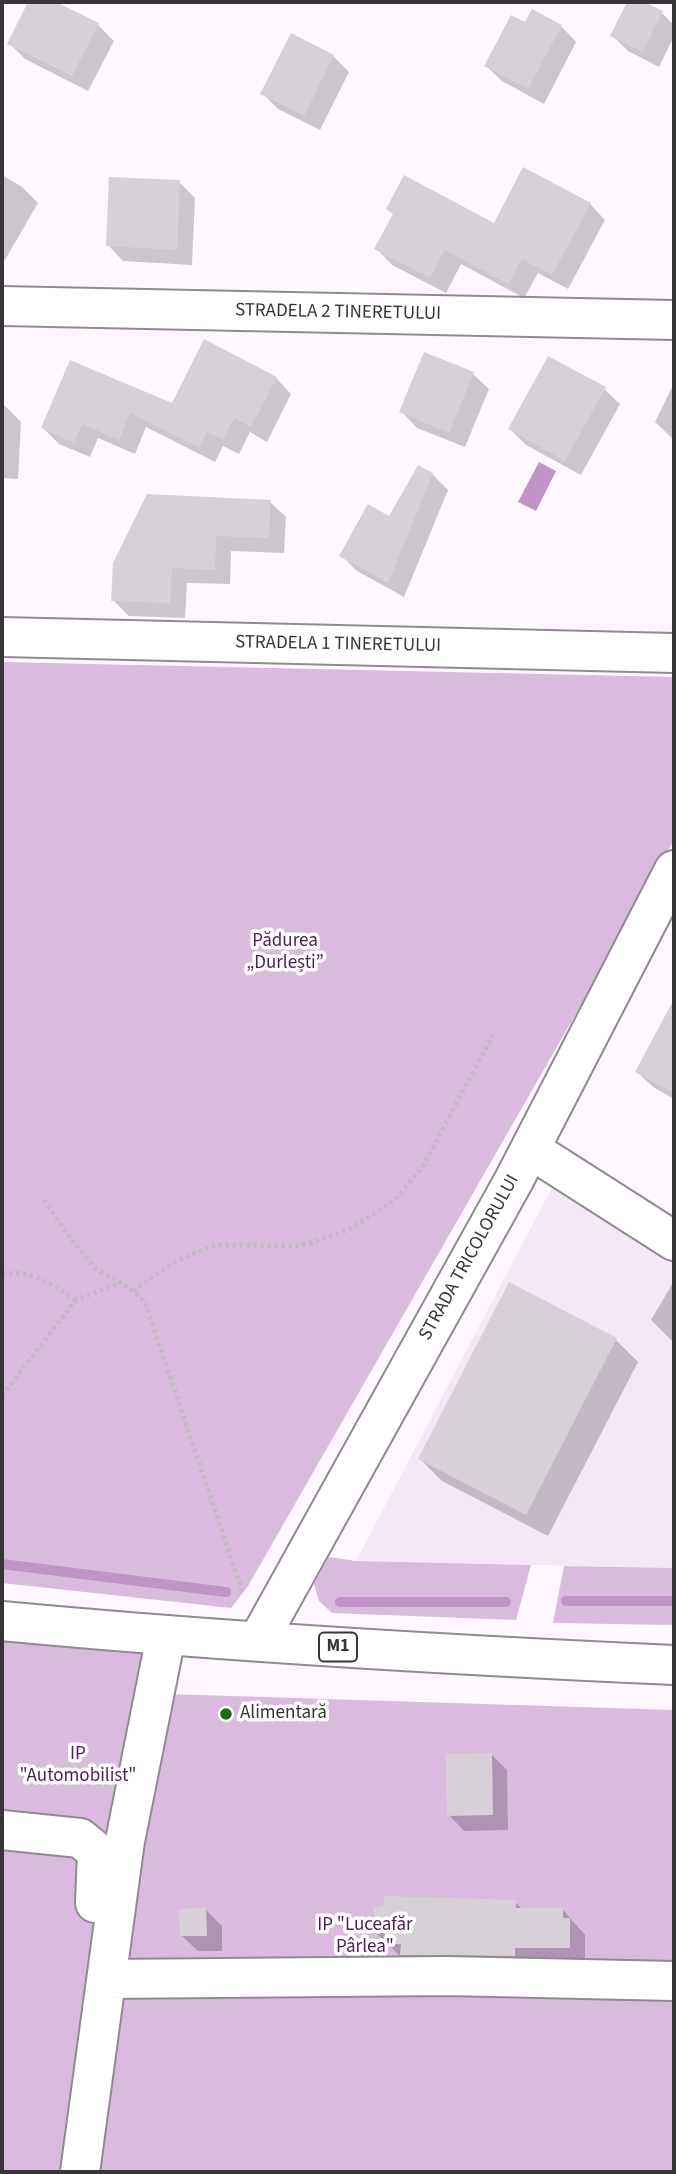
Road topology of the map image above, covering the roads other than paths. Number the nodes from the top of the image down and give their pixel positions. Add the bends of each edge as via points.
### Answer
1 (2, 306) edge
2 (674, 320) edge
3 (2, 637) edge
4 (674, 653) edge
5 (674, 870) edge
6 (530, 1149) junction
7 (674, 1241) edge
8 (2, 1621) edge
9 (166, 1636) junction
10 (258, 1641) junction
11 (674, 1665) edge
12 (2, 1830) edge
13 (107, 1979) junction
14 (674, 1981) edge
15 (52, 2172) edge
16 (79, 2172) edge

1 - 2 main road, STRADELA 2 TINERETULUI
3 - 4 main road, STRADELA 1 TINERETULUI
5 - 6 main road, STRADA TRICOLORULUI
6 - 7 main road
6 - 10 main road, STRADA TRICOLORULUI
8 - 9 main road, M1
9 - 10 main road, M1
9 - 13 main road via 125,1841
10 - 11 main road, M1
12 - 15 main road via 80,1838 97,1852 95,1899
13 - 14 main road via 447,1976
13 - 16 main road

